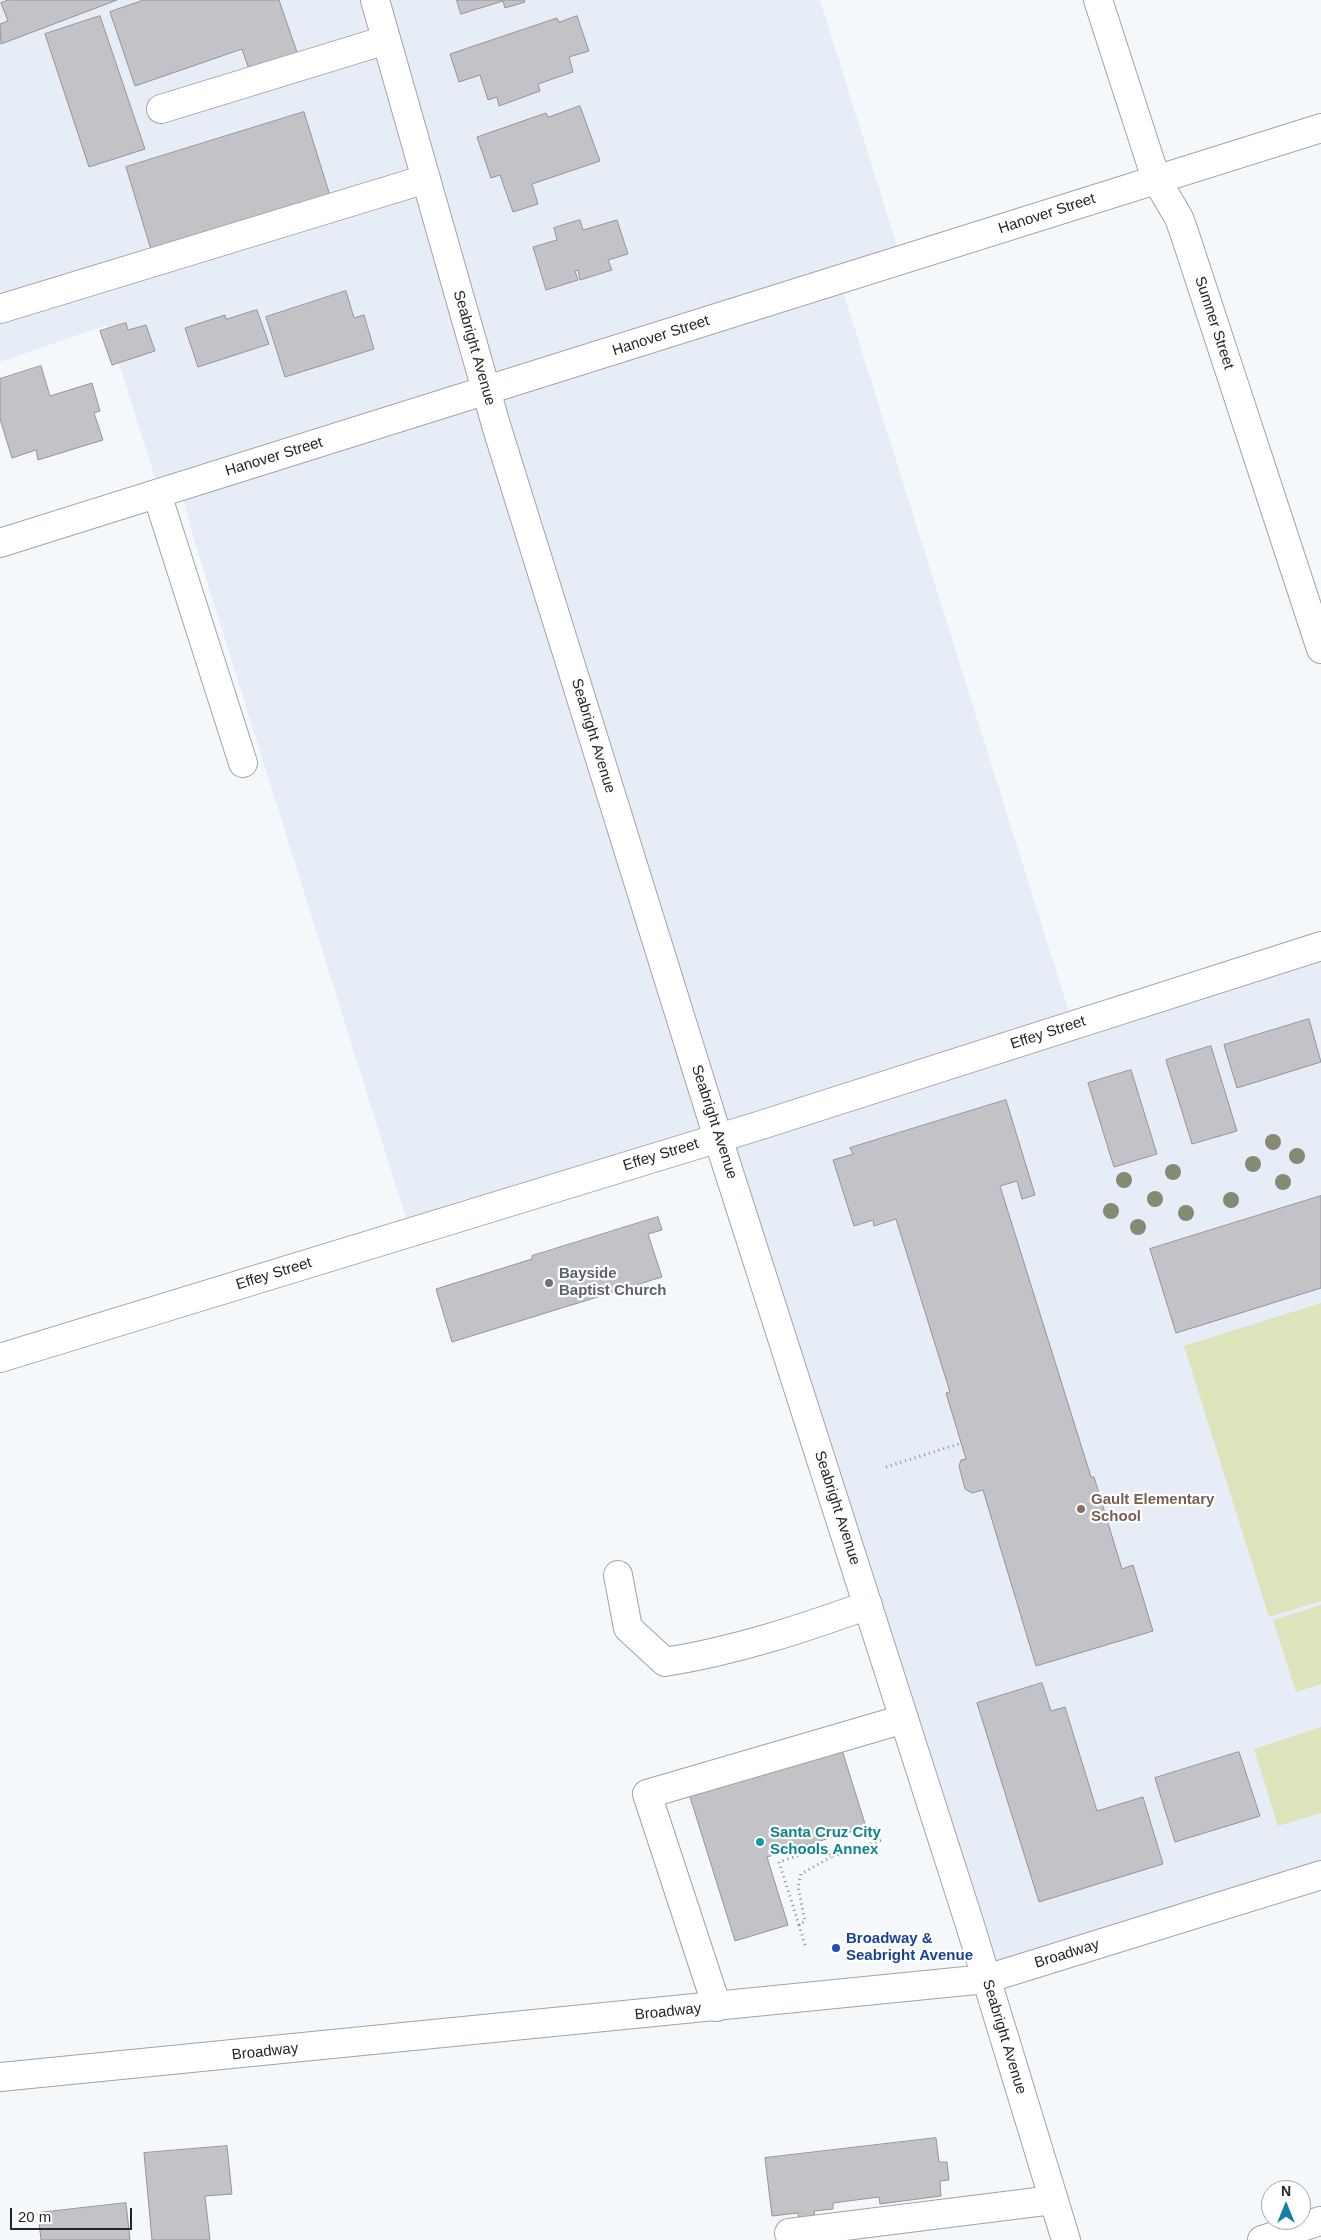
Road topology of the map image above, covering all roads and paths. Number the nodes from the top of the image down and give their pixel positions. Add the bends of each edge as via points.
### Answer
1 (375, 0) edge
2 (1098, 0) edge
3 (386, 40) junction
4 (161, 109) dead end
5 (1321, 128) edge
6 (426, 179) junction
7 (1156, 180) junction
8 (0, 308) edge
9 (486, 390) junction
10 (157, 494) junction
11 (0, 543) edge
12 (1321, 649) edge
13 (243, 763) dead end
14 (1321, 946) edge
15 (718, 1138) junction
16 (0, 1358) edge
17 (962, 1443) dead end
18 (886, 1467) dead end
19 (618, 1575) dead end
20 (868, 1606) junction
21 (904, 1720) junction
22 (882, 1840) dead end
23 (831, 1857) junction
24 (1321, 1875) edge
25 (799, 1926) junction
26 (805, 1945) dead end
27 (986, 1979) junction
28 (717, 2007) junction
29 (0, 2077) edge
30 (1053, 2200) junction
31 (1320, 2221) edge
32 (789, 2232) dead end
33 (1066, 2240) edge
34 (1262, 2240) edge

1 - 3 main road, Seabright Avenue
2 - 7 main road, Sumner Street
3 - 4 main road
3 - 6 main road, Seabright Avenue
5 - 7 main road, Hanover Street
6 - 8 main road
6 - 9 main road, Seabright Avenue
7 - 9 main road, Hanover Street
7 - 12 main road, Sumner Street via 1179,218 1185,235
9 - 10 main road, Hanover Street
9 - 15 main road, Seabright Avenue
10 - 11 main road, Hanover Street
10 - 13 main road
14 - 15 main road, Effey Street
15 - 16 main road, Effey Street
15 - 20 main road, Seabright Avenue
17 - 18 path
19 - 20 main road via 628,1628 665,1662 815,1625
20 - 21 main road, Seabright Avenue
21 - 27 main road, Seabright Avenue
21 - 28 main road via 647,1794
22 - 23 path
23 - 25 path via 801,1874 798,1887 805,1921
23 - 25 path via 827,1846 779,1862
24 - 27 main road, Broadway
25 - 26 path
27 - 28 main road, Broadway
27 - 30 main road, Seabright Avenue
28 - 29 main road, Broadway
30 - 32 main road
30 - 33 main road, Seabright Avenue
31 - 34 main road

